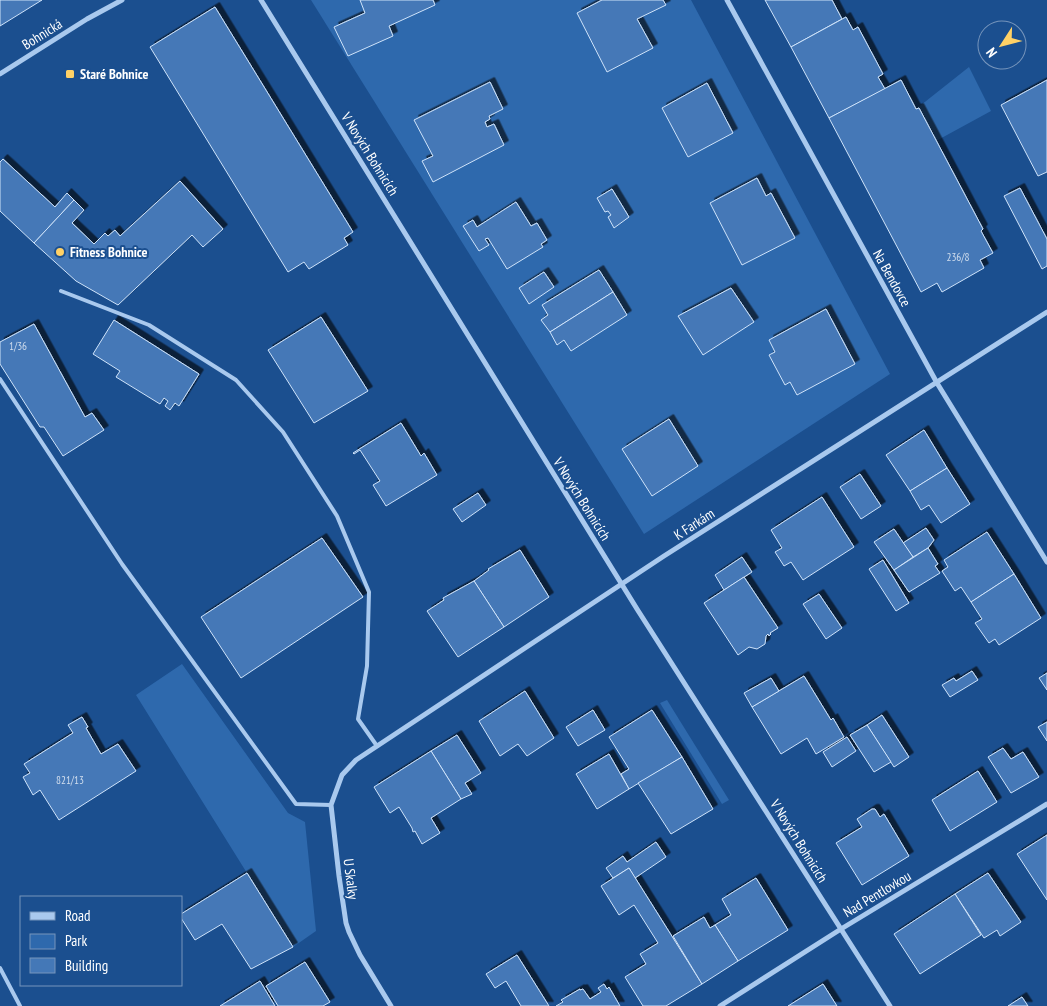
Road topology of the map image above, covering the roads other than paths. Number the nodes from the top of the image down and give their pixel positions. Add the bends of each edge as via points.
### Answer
1 (122, 0) edge
2 (261, 0) edge
3 (727, 0) edge
4 (0, 74) edge
5 (61, 291) dead end
6 (1047, 312) edge
7 (0, 379) edge
8 (936, 383) junction
9 (1047, 562) edge
10 (622, 585) junction
11 (377, 746) junction
12 (356, 760) joint
13 (1047, 804) edge
14 (331, 805) junction
15 (841, 929) junction
16 (0, 968) edge
17 (385, 998) junction
18 (20, 1006) edge
19 (385, 1006) edge
20 (391, 1006) edge
21 (720, 1006) edge
22 (890, 1006) edge

1 - 4 street, Bohnická
2 - 10 street, V Nových Bohnicích
3 - 8 street, Na Bendovce
5 - 11 lane via 148,325 236,380 283,432 337,516 369,592 367,666 358,719
6 - 8 street, K Farkám
7 - 14 lane via 122,564 296,804
8 - 9 street, Na Bendovce
8 - 10 street, K Farkám
10 - 11 street, K Farkám
10 - 15 street, V Nových Bohnicích
11 - 12 street, K Farkám
12 - 14 street, U Skalky via 342,775
13 - 15 street, Nad Pentlovkou
14 - 17 street, U Skalky via 346,923
15 - 21 street, Nad Pentlovkou
15 - 22 street, V Nových Bohnicích
16 - 18 lane
17 - 19 street
17 - 20 street, U Skalky

